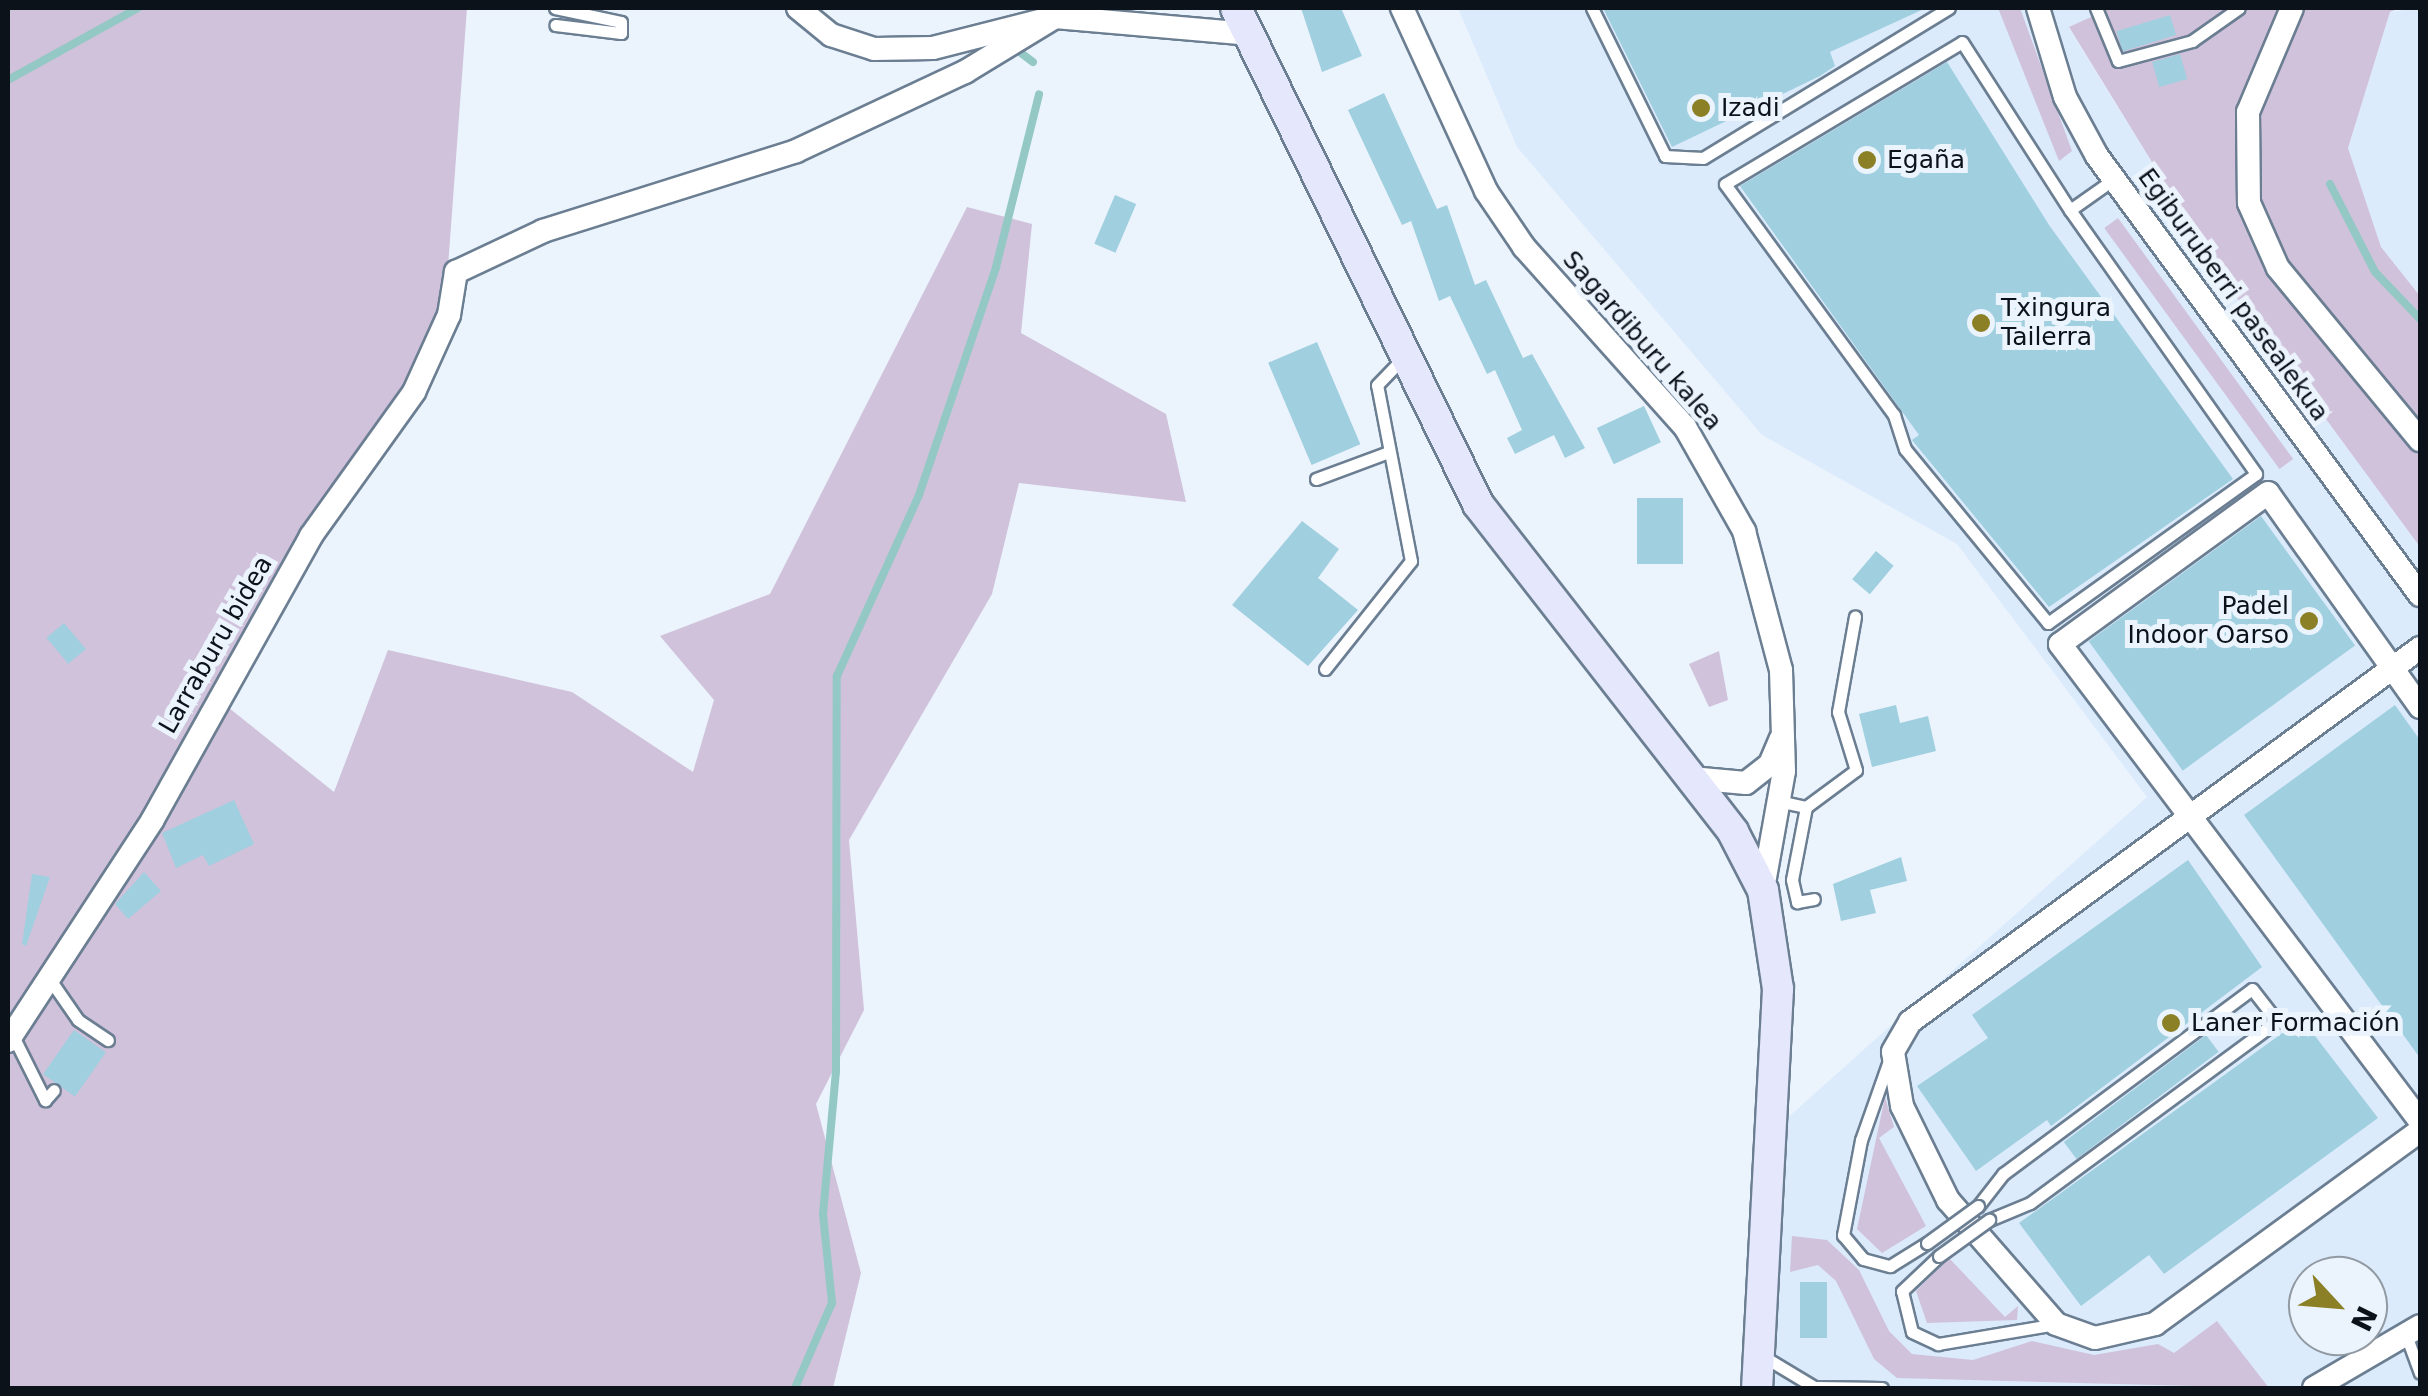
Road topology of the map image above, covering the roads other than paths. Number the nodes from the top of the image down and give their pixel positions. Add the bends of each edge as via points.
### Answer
1 (555, 8) edge
2 (798, 8) edge
3 (1402, 8) edge
4 (1592, 8) edge
5 (1948, 8) edge
6 (2038, 8) edge
7 (2096, 8) edge
8 (2238, 8) edge
9 (2292, 8) edge
10 (1055, 17) junction
11 (1242, 21) edge
12 (555, 25) dead end
13 (2114, 179) junction
14 (2070, 210) junction
15 (1404, 357) junction
16 (2420, 440) edge
17 (1386, 453) junction
18 (1316, 479) dead end
19 (2420, 595) edge
20 (1855, 617) dead end
21 (2420, 648) edge
22 (1325, 669) dead end
23 (2392, 669) junction
24 (2420, 708) edge
25 (1691, 778) junction
26 (1774, 785) junction
27 (1806, 807) junction
28 (2188, 818) junction
29 (1733, 832) junction
30 (1763, 890) junction
31 (1814, 899) dead end
32 (51, 982) junction
33 (10, 1039) edge
34 (108, 1040) dead end
35 (1893, 1052) junction
36 (54, 1090) dead end
37 (2420, 1121) edge
38 (2420, 1131) edge
39 (2000, 1189) junction
40 (2011, 1204) junction
41 (2056, 1324) junction
42 (2413, 1330) edge
43 (1754, 1354) junction
44 (2420, 1373) edge
45 (1758, 1388) edge
46 (1816, 1388) edge
47 (1882, 1388) edge
48 (2314, 1388) edge

1 - 12 lane via 620,22 621,32
2 - 10 street via 830,35 874,49 933,48
3 - 26 street, Sagardiburu kalea via 1479,176 1524,247 1721,477 1770,608 1782,730
4 - 5 lane via 1665,156 1703,158
6 - 13 street, Egiburuberri pasealekua via 2066,97
7 - 8 lane via 2118,61 2192,41
9 - 16 street via 2248,112 2249,203 2278,268
10 - 11 street
10 - 32 street, Larraburu bidea via 964,72 796,152 543,231 456,272 449,315 414,392 311,536
11 - 15 street
13 - 14 lane
13 - 19 street, Egiburuberri pasealekua
14 - 14 lane via 1962,42 1725,184 1894,415 1905,449 2048,623 2256,474
15 - 17 lane via 1377,385
15 - 25 street via 1478,504
17 - 18 lane
17 - 22 lane via 1411,561
20 - 27 lane via 1838,712 1856,770
21 - 23 street
23 - 24 street
23 - 28 street
23 - 28 street via 2268,493 2060,644
25 - 26 street
25 - 29 street
26 - 27 lane
26 - 29 street, Sagardiburu kalea
26 - 30 street, Sagardiburu kalea
27 - 31 lane via 1792,880 1797,902
28 - 35 street via 1910,1022
28 - 37 street
29 - 30 street
30 - 43 street via 1778,989
32 - 33 street, Larraburu bidea
32 - 34 lane via 78,1020
33 - 36 lane via 44,1100
35 - 39 lane, bridge via 1876,1082 1843,1235 1863,1259 1890,1266
35 - 41 street via 1902,1106 1948,1200
38 - 41 street via 2156,1324 2096,1338
39 - 40 lane
39 - 40 lane via 2003,1174 2252,989 2277,1021 2030,1203
40 - 41 lane, bridge via 1902,1291 1912,1332 1938,1344
42 - 44 lane
42 - 48 street
43 - 45 street
43 - 46 lane
46 - 47 lane

